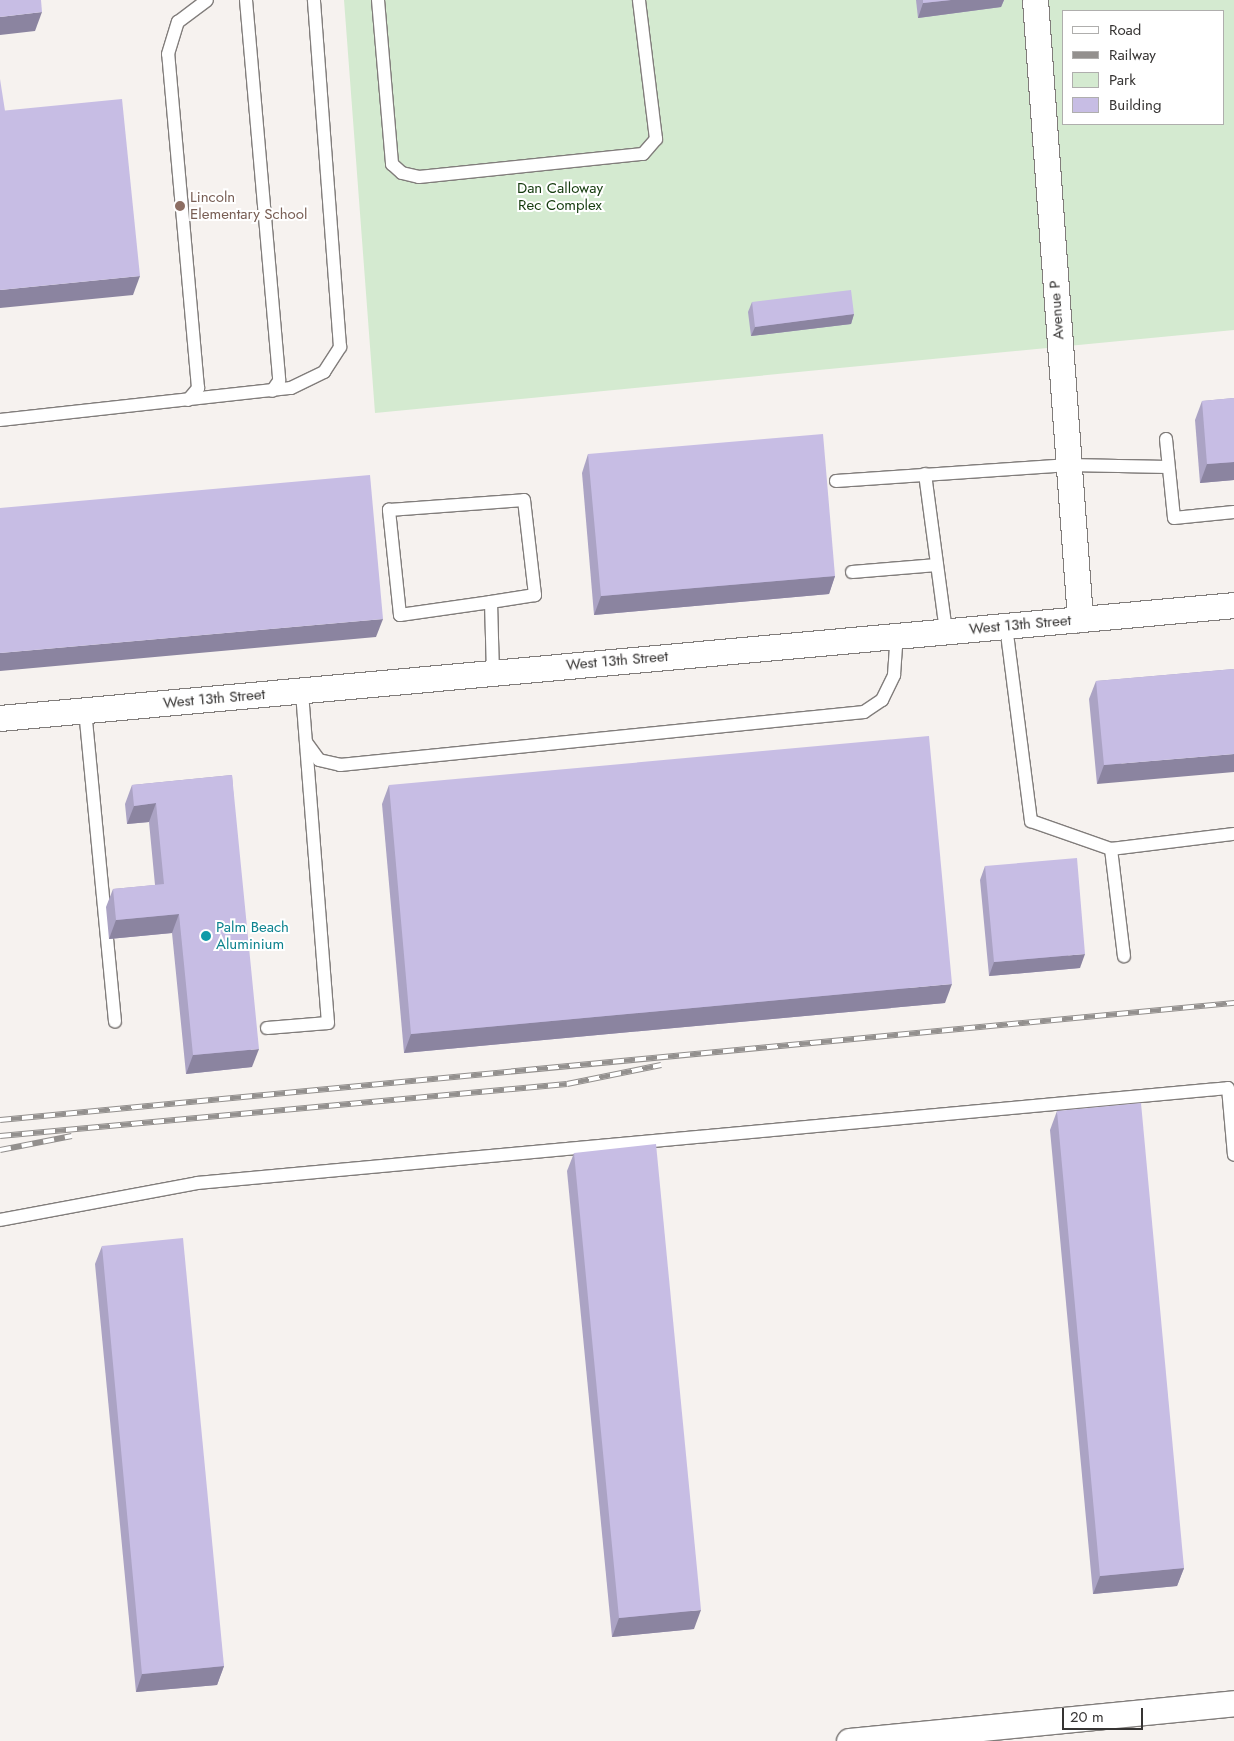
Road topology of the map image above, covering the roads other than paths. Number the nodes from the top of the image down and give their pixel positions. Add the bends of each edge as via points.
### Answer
1 (207, 0) edge
2 (246, 0) edge
3 (314, 0) edge
4 (378, 0) edge
5 (640, 0) edge
6 (1035, 0) edge
7 (272, 391) junction
8 (188, 400) junction
9 (0, 420) edge
10 (1166, 439) dead end
11 (1069, 465) junction
12 (1168, 467) junction
13 (924, 474) junction
14 (836, 481) dead end
15 (1234, 512) edge
16 (937, 565) junction
17 (852, 572) dead end
18 (491, 602) junction
19 (1234, 605) edge
20 (1080, 619) junction
21 (1006, 626) junction
22 (946, 632) junction
23 (897, 636) junction
24 (493, 673) junction
25 (302, 691) junction
26 (85, 710) junction
27 (0, 718) edge
28 (306, 742) junction
29 (1234, 834) edge
30 (1111, 849) junction
31 (1124, 956) dead end
32 (115, 1022) dead end
33 (267, 1028) dead end
34 (1234, 1155) edge
35 (0, 1220) edge
36 (1234, 1703) edge
37 (1047, 1732) edge
38 (849, 1741) edge

1 - 8 lane via 178,22 168,54 198,388
2 - 7 lane via 279,381
3 - 7 lane via 340,347 324,372 290,388
4 - 5 lane via 392,164 402,173 419,177 643,154 656,139
6 - 11 street, Avenue P
7 - 8 lane
8 - 9 lane
10 - 12 lane
11 - 12 lane
11 - 13 lane
11 - 20 street, Avenue P
12 - 15 lane via 1174,518
13 - 14 lane
13 - 16 lane
16 - 17 lane
16 - 22 lane
18 - 18 lane via 535,595 524,500 389,510 400,615
18 - 24 lane
19 - 20 street, West 13th Street
20 - 21 street, West 13th Street
21 - 22 street, West 13th Street
21 - 30 lane via 1031,821
22 - 23 street, West 13th Street
23 - 24 street, West 13th Street
23 - 28 lane via 894,675 882,700 864,712 340,765 318,760
24 - 25 street, West 13th Street
25 - 26 street, West 13th Street
25 - 28 lane
26 - 27 street, West 13th Street
26 - 32 lane
28 - 33 lane via 328,1023
29 - 30 lane
30 - 31 lane
34 - 35 lane via 1228,1088 197,1183
36 - 37 street
37 - 38 street

